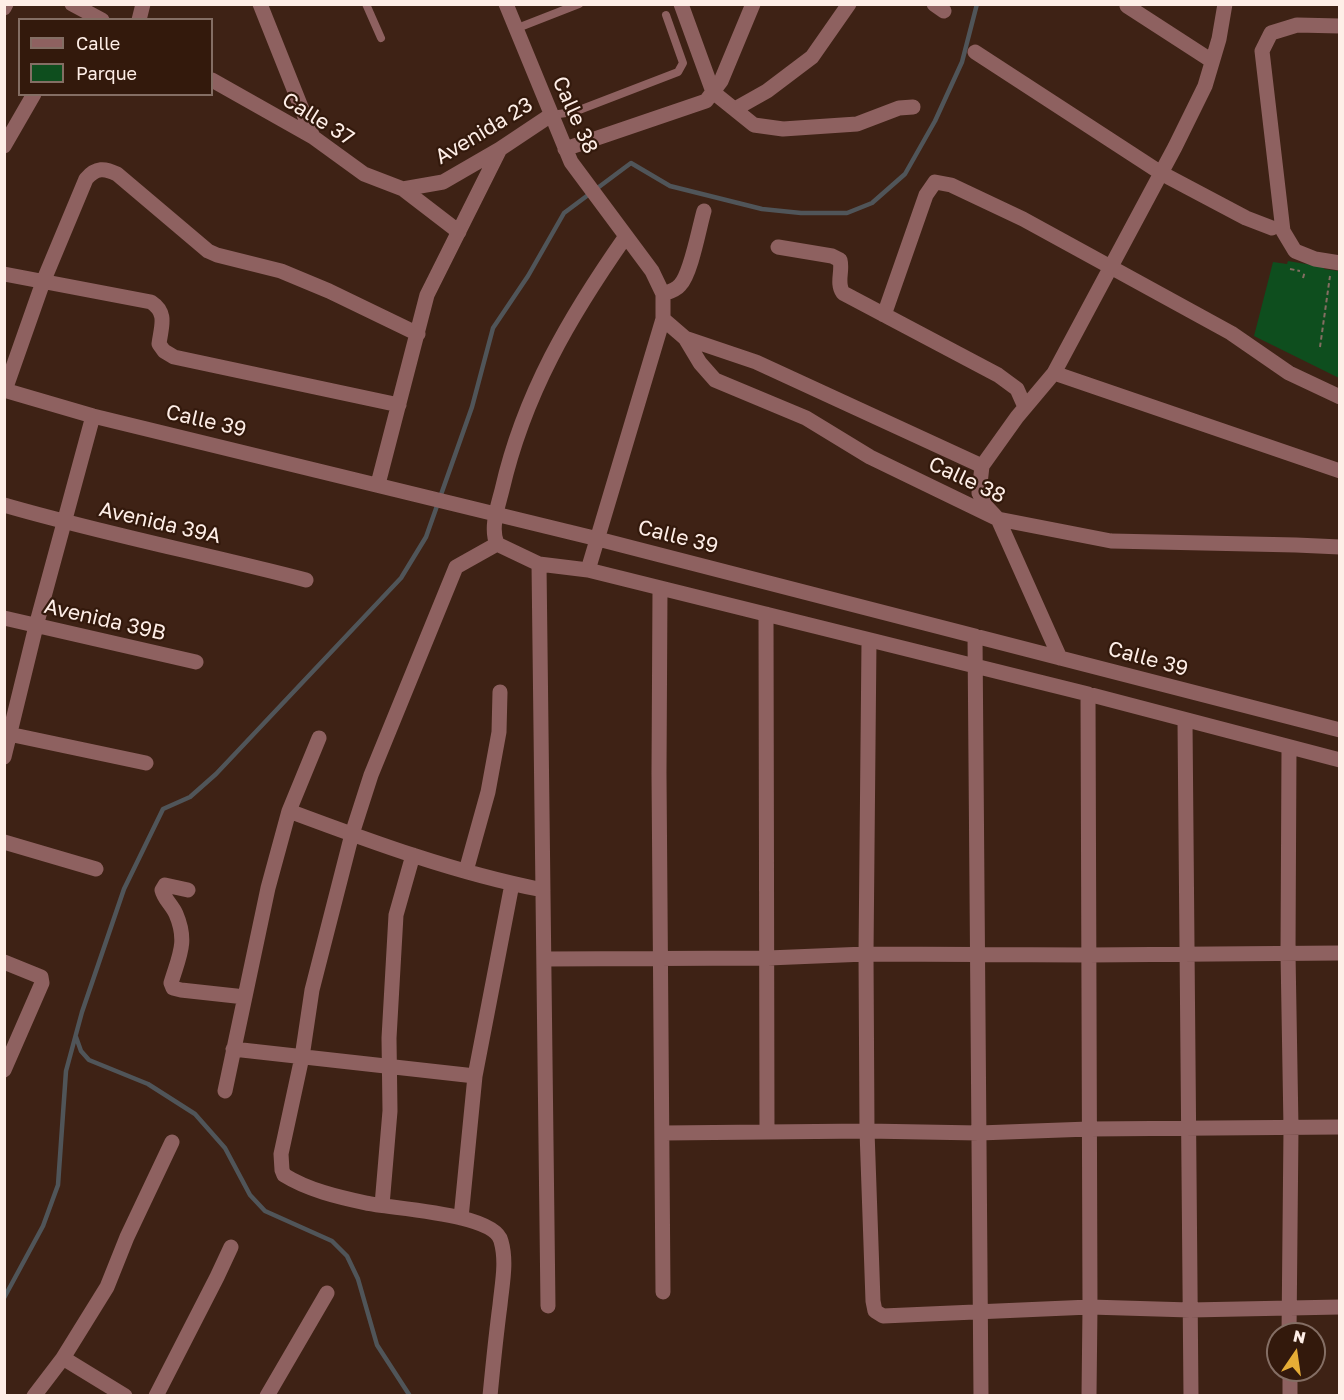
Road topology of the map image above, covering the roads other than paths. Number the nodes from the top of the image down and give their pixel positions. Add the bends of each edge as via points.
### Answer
1 (260, 4) edge
2 (366, 4) edge
3 (506, 4) edge
4 (579, 4) edge
5 (681, 4) edge
6 (753, 4) edge
7 (849, 4) edge
8 (1225, 4) edge
9 (1127, 6) edge
10 (77, 11) edge
11 (666, 15) dead end
12 (96, 18) edge
13 (1340, 26) edge
14 (516, 29) junction
15 (381, 38) dead end
16 (975, 52) dead end
17 (1212, 61) junction
18 (213, 81) edge
19 (713, 92) junction
20 (33, 96) edge
21 (913, 107) dead end
22 (735, 109) junction
23 (551, 115) junction
24 (313, 137) junction
25 (4, 146) edge
26 (500, 149) junction
27 (566, 149) junction
28 (1161, 173) junction
29 (403, 189) junction
30 (704, 211) dead end
31 (1272, 228) dead end
32 (459, 232) junction
33 (626, 236) junction
34 (778, 247) dead end
35 (1111, 267) junction
36 (1335, 268) edge
37 (4, 274) edge
38 (43, 282) junction
39 (663, 294) junction
40 (884, 315) junction
41 (663, 319) junction
42 (418, 334) junction
43 (685, 338) junction
44 (1054, 373) junction
45 (5, 390) edge
46 (1340, 397) edge
47 (399, 405) junction
48 (1025, 407) junction
49 (93, 416) junction
50 (982, 466) junction
51 (1340, 471) edge
52 (378, 484) junction
53 (4, 505) edge
54 (496, 514) junction
55 (998, 519) junction
56 (63, 522) junction
57 (598, 539) junction
58 (497, 544) junction
59 (1340, 548) edge
60 (539, 564) junction
61 (588, 570) junction
62 (306, 580) dead end
63 (660, 588) junction
64 (766, 614) junction
65 (4, 618) edge
66 (36, 626) junction
67 (975, 636) junction
68 (869, 640) junction
69 (1060, 658) junction
70 (196, 662) dead end
71 (975, 667) junction
72 (500, 692) dead end
73 (1088, 694) junction
74 (1185, 721) junction
75 (1340, 730) edge
76 (7, 734) edge
77 (320, 738) dead end
78 (1289, 748) junction
79 (4, 757) edge
80 (1340, 760) edge
81 (146, 763) dead end
82 (289, 811) junction
83 (352, 834) junction
84 (4, 842) edge
85 (413, 855) junction
86 (96, 869) dead end
87 (466, 871) junction
88 (512, 884) junction
89 (188, 890) dead end
90 (543, 890) junction
91 (1340, 952) edge
92 (1288, 953) junction
93 (866, 954) junction
94 (978, 954) junction
95 (1186, 954) junction
96 (1088, 955) junction
97 (768, 958) junction
98 (545, 959) junction
99 (661, 959) junction
100 (4, 962) edge
101 (245, 997) junction
102 (12, 1033) edge
103 (234, 1049) junction
104 (302, 1057) junction
105 (390, 1066) junction
106 (4, 1070) edge
107 (475, 1076) junction
108 (225, 1091) dead end
109 (1340, 1127) edge
110 (1291, 1128) junction
111 (1089, 1129) junction
112 (1188, 1129) junction
113 (867, 1131) junction
114 (767, 1132) junction
115 (663, 1133) junction
116 (979, 1133) junction
117 (172, 1142) dead end
118 (382, 1205) junction
119 (461, 1218) junction
120 (231, 1247) dead end
121 (663, 1292) dead end
122 (327, 1293) dead end
123 (548, 1306) dead end
124 (1090, 1307) junction
125 (1340, 1307) edge
126 (1289, 1308) junction
127 (1190, 1310) junction
128 (980, 1311) junction
129 (1290, 1322) edge
130 (63, 1358) junction
131 (34, 1395) edge
132 (124, 1395) edge
133 (156, 1395) edge
134 (267, 1395) edge
135 (490, 1395) edge
136 (981, 1395) edge
137 (1089, 1395) edge
138 (1191, 1395) edge

1 - 24 street
2 - 15 lane
3 - 14 street, Calle 38
4 - 14 lane
5 - 19 street
6 - 19 street
7 - 22 street via 812,57
8 - 17 street
9 - 17 street
10 - 12 street
11 - 23 lane via 683,63 678,72 574,112
13 - 36 street via 1297,26 1271,33 1262,51 1283,231 1295,251
14 - 23 street, Calle 38
16 - 28 street
17 - 28 street via 1204,86
18 - 24 street, Calle 37
19 - 22 street
19 - 27 street via 706,101
20 - 25 street
21 - 22 street via 899,108 857,124 783,129 754,125
23 - 26 street, Avenida 23
23 - 27 street, Calle 38
24 - 29 street, Calle 37 via 364,174
26 - 29 street, Avenida 23 via 442,182
26 - 32 street
27 - 33 street, Calle 38 via 571,162
28 - 31 street
28 - 35 street
29 - 32 street
30 - 39 street via 682,284
32 - 42 street via 427,295
33 - 39 street, Calle 38 via 652,271
33 - 54 street via 587,291 529,401 507,465
34 - 40 street via 840,260 839,287 843,293
35 - 40 street via 951,184 935,182 926,195
35 - 44 street
35 - 46 street via 1231,333 1289,374
37 - 38 street
38 - 42 street via 86,179 92,172 107,169 208,251 281,271
38 - 45 street
38 - 47 street via 151,302 162,314 159,344 174,357
39 - 41 street
40 - 48 street via 998,375 1017,389
41 - 43 street, Calle 38
41 - 57 street
42 - 47 street
43 - 50 street via 756,362
43 - 55 street, Calle 38 via 715,380 806,418 870,457
44 - 48 street
44 - 51 street
45 - 49 street, Calle 39
47 - 52 street
48 - 50 street
49 - 52 street, Calle 39
49 - 56 street
50 - 55 street via 979,493
52 - 54 street, Calle 39
53 - 56 street, Avenida 39A
54 - 57 street, Calle 39
54 - 58 street
55 - 59 street, Calle 38 via 1111,541
55 - 69 street
56 - 62 street, Avenida 39A
56 - 66 street
57 - 61 street
57 - 67 street, Calle 39
58 - 60 street
58 - 83 street via 456,567 371,775
60 - 61 street
60 - 90 street
61 - 63 street
63 - 64 street
63 - 99 street
64 - 68 street
64 - 97 street
65 - 66 street, Avenida 39B
66 - 70 street, Avenida 39B
66 - 76 street
67 - 69 street, Calle 39
67 - 71 street
68 - 71 street
68 - 93 street
69 - 75 street, Calle 39
71 - 73 street
71 - 94 street
72 - 87 street via 499,732 488,792
73 - 74 street
73 - 96 street
74 - 78 street
74 - 95 street
76 - 79 street
76 - 81 street
77 - 82 street
78 - 80 street
78 - 92 street
82 - 83 street
82 - 101 street
83 - 85 street
83 - 104 street via 312,990
84 - 86 street
85 - 87 street
85 - 105 street via 396,915
87 - 88 street
88 - 90 street
88 - 107 street
89 - 101 street via 165,885 162,890 176,913 183,938 173,988
90 - 98 street
91 - 92 street
92 - 95 street
92 - 110 street
93 - 94 street
93 - 97 street
93 - 113 street
94 - 96 street
94 - 116 street
95 - 96 street
95 - 112 street
96 - 111 street
97 - 99 street
97 - 114 street
98 - 99 street
98 - 123 street
99 - 115 street
100 - 102 street via 41,977 42,982
101 - 103 street
102 - 106 street
103 - 104 street
103 - 108 street
104 - 105 street
104 - 118 street via 281,1154 284,1175 329,1193
105 - 107 street
105 - 118 street
107 - 119 street
109 - 110 street
110 - 112 street
110 - 126 street
111 - 112 street
111 - 116 street
111 - 124 street
112 - 127 street
113 - 114 street
113 - 116 street
113 - 128 street via 875,1311 883,1316
114 - 115 street
115 - 121 street
116 - 128 street
117 - 130 street via 107,1287
118 - 119 street
119 - 135 street via 489,1226 501,1238 504,1262
120 - 133 street
122 - 134 street
124 - 127 street
124 - 128 street
124 - 137 street
125 - 126 street
126 - 127 street
126 - 129 street
127 - 138 street
128 - 136 street
130 - 131 street
130 - 132 street

